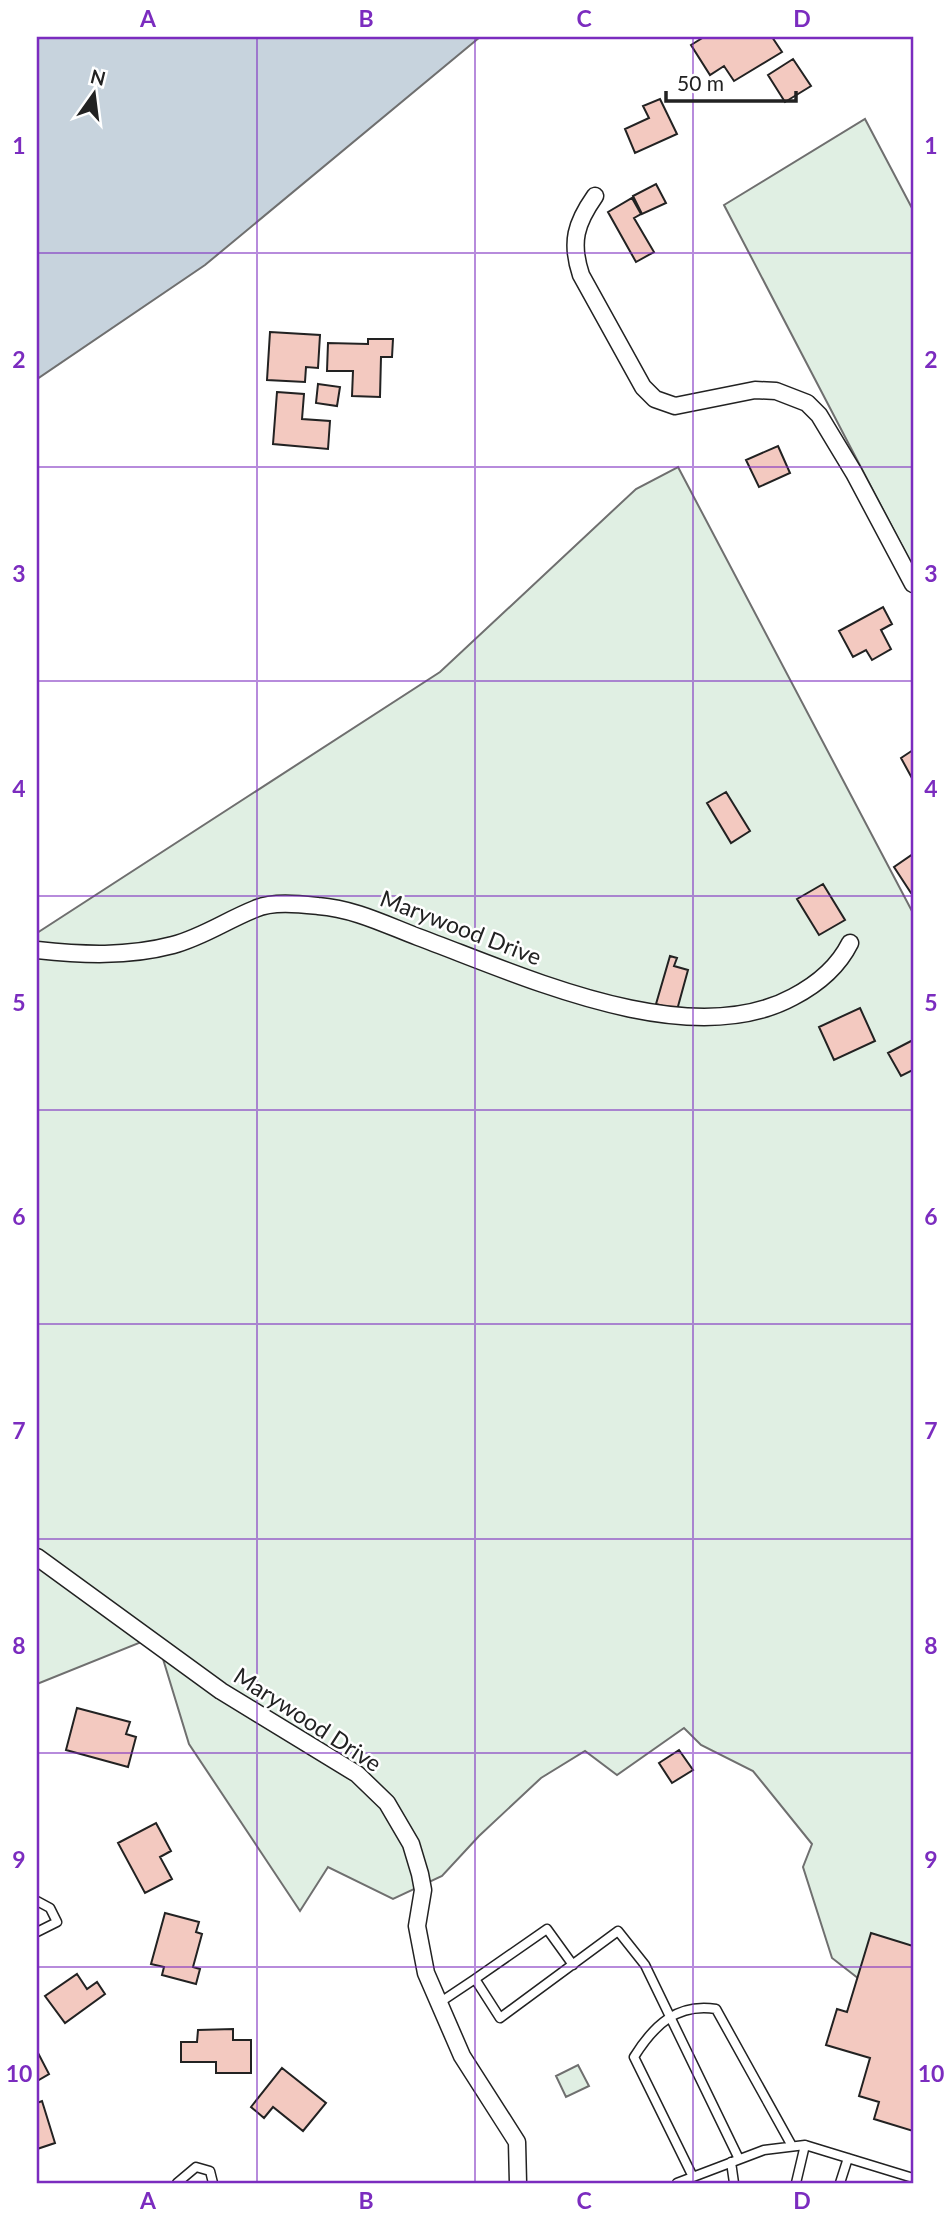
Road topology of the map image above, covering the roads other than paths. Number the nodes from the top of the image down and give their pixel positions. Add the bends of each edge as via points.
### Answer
1 (595, 196) dead end
2 (913, 584) edge
3 (850, 943) dead end
4 (37, 950) edge
5 (37, 1557) edge
6 (37, 1901) edge
7 (37, 1932) edge
8 (573, 1965) junction
9 (475, 1979) junction
10 (439, 2003) junction
11 (670, 2017) junction
12 (805, 2145) junction
13 (793, 2146) junction
14 (848, 2158) junction
15 (735, 2160) junction
16 (692, 2175) junction
17 (913, 2178) edge
18 (177, 2183) edge
19 (213, 2183) edge
20 (518, 2183) edge
21 (677, 2183) edge
22 (734, 2183) edge
23 (796, 2183) edge
24 (840, 2183) edge

1 - 2 street via 576,228 575,257 643,387 655,399 675,406 755,390 776,391 807,403 854,474
3 - 4 street, Marywood Drive via 825,976 799,994 770,1008 724,1016 676,1016 597,1002 382,920 320,906 257,908 204,934 143,951 80,955
5 - 10 street, Marywood Drive via 221,1691 357,1774 376,1791 396,1816 416,1859 423,1890 418,1942
6 - 7 lane via 50,1908 57,1922
8 - 9 lane via 547,1929
8 - 9 lane via 500,2018
8 - 11 lane via 618,1931 645,1965
9 - 10 lane
10 - 20 street, Marywood Drive via 462,2056 517,2142
11 - 13 lane via 695,2006 716,2009
11 - 15 lane
11 - 16 lane via 645,2039 634,2057
12 - 13 lane
12 - 14 lane
12 - 23 lane
13 - 15 lane
14 - 17 lane
14 - 24 lane
15 - 16 lane
15 - 22 lane
16 - 21 lane
18 - 19 lane via 196,2167 210,2171

